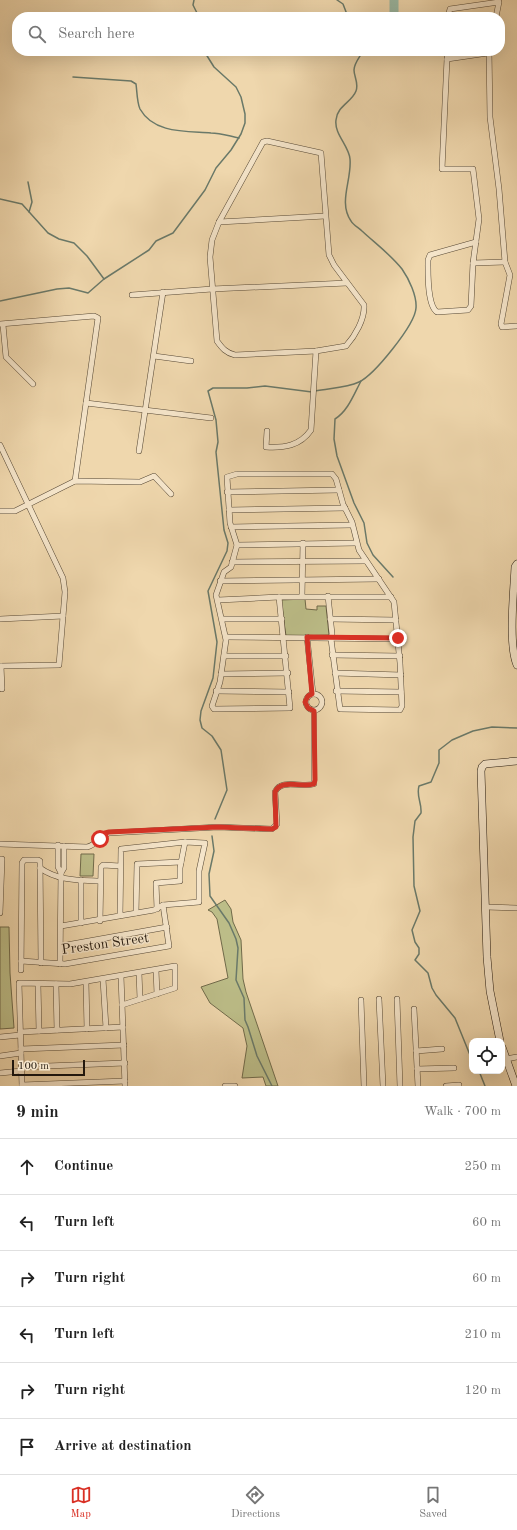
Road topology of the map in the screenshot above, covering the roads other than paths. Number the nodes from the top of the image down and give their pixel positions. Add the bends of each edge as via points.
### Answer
1 (449, 12) edge
2 (497, 12) edge
3 (447, 56) edge
4 (465, 56) edge
5 (488, 56) edge
6 (447, 59) junction
7 (325, 216) junction
8 (219, 222) junction
9 (476, 242) junction
10 (504, 262) junction
11 (473, 263) junction
12 (347, 283) junction
13 (212, 289) junction
14 (163, 292) junction
15 (132, 294) dead end
16 (1, 324) edge
17 (517, 326) edge
18 (316, 351) junction
19 (154, 356) junction
20 (191, 361) dead end
21 (33, 384) dead end
22 (86, 403) junction
23 (145, 410) junction
24 (211, 418) dead end
25 (267, 431) dead end
26 (0, 445) edge
27 (139, 451) dead end
28 (75, 481) junction
29 (339, 490) junction
30 (227, 492) junction
31 (171, 494) dead end
32 (30, 504) junction
33 (345, 508) junction
34 (229, 510) junction
35 (0, 511) edge
36 (352, 525) junction
37 (231, 527) junction
38 (303, 543) junction
39 (356, 543) junction
40 (238, 545) junction
41 (303, 561) junction
42 (366, 561) junction
43 (232, 562) junction
44 (517, 564) edge
45 (303, 579) junction
46 (379, 579) junction
47 (220, 581) junction
48 (302, 596) junction
49 (328, 596) junction
50 (279, 597) junction
51 (392, 597) junction
52 (218, 600) junction
53 (63, 616) junction
54 (0, 618) edge
55 (222, 618) junction
56 (282, 619) junction
57 (330, 619) junction
58 (396, 620) junction
59 (226, 637) junction
60 (307, 637) junction
61 (331, 637) junction
62 (284, 638) junction
63 (398, 638) junction
64 (332, 655) junction
65 (224, 656) junction
66 (286, 656) junction
67 (400, 656) junction
68 (517, 665) edge
69 (0, 666) edge
70 (288, 673) junction
71 (334, 673) junction
72 (221, 674) junction
73 (401, 675) junction
74 (2, 689) dead end
75 (216, 691) junction
76 (289, 692) junction
77 (336, 692) junction
78 (401, 692) junction
79 (312, 694) junction
80 (314, 711) junction
81 (517, 761) edge
82 (185, 842) junction
83 (0, 844) edge
84 (61, 846) junction
85 (1, 859) edge
86 (181, 862) junction
87 (120, 866) junction
88 (40, 868) junction
89 (61, 876) junction
90 (81, 880) junction
91 (100, 881) junction
92 (163, 905) junction
93 (486, 907) junction
94 (517, 908) edge
95 (157, 909) junction
96 (0, 913) edge
97 (136, 913) junction
98 (120, 916) junction
99 (100, 921) junction
100 (81, 923) junction
101 (61, 926) junction
102 (166, 927) junction
103 (60, 946) junction
104 (21, 961) junction
105 (41, 963) junction
106 (60, 964) junction
107 (21, 970) dead end
108 (156, 970) junction
109 (139, 973) junction
110 (121, 976) junction
111 (103, 979) junction
112 (86, 982) junction
113 (38, 984) junction
114 (56, 984) junction
115 (157, 994) junction
116 (140, 999) junction
117 (379, 999) dead end
118 (396, 999) dead end
119 (361, 1000) dead end
120 (122, 1005) junction
121 (414, 1009) dead end
122 (106, 1028) junction
123 (123, 1028) junction
124 (87, 1029) junction
125 (58, 1030) junction
126 (39, 1031) junction
127 (20, 1033) junction
128 (0, 1037) edge
129 (499, 1038) edge
130 (124, 1045) junction
131 (442, 1049) dead end
132 (21, 1051) junction
133 (416, 1051) junction
134 (0, 1056) edge
135 (505, 1056) edge
136 (517, 1057) edge
137 (506, 1059) junction
138 (125, 1063) junction
139 (454, 1068) dead end
140 (21, 1069) junction
141 (417, 1069) junction
142 (0, 1073) edge
143 (125, 1084) edge
144 (458, 1085) edge
145 (22, 1086) edge
146 (225, 1086) edge
147 (235, 1086) edge
148 (364, 1086) edge
149 (383, 1086) edge
150 (400, 1086) edge
151 (418, 1086) edge
152 (446, 1086) edge
153 (516, 1086) edge

1 - 2 street via 450,9 499,2
3 - 6 street
4 - 6 street
5 - 10 street via 490,117 499,189
6 - 9 street via 442,169 473,168 479,219
7 - 8 street
7 - 8 street via 321,153 267,141 263,142
7 - 12 street via 329,255
8 - 13 street via 210,249
9 - 11 street
9 - 11 street via 430,255 428,267 434,310 468,310 471,306
10 - 11 street
10 - 17 street via 510,275 500,324
12 - 13 street
12 - 18 street via 364,305 365,313 353,339 346,346
13 - 14 street
13 - 18 street via 217,340 229,354 235,356
14 - 15 street
14 - 19 street
16 - 21 street via 6,357
16 - 22 street via 97,316
18 - 25 street via 311,430 306,437 284,448 266,446
19 - 20 street
19 - 23 street
22 - 23 street
22 - 28 street
23 - 24 street
23 - 27 street
26 - 32 street
28 - 31 street via 140,482 154,476
28 - 32 street
29 - 30 street
29 - 30 street via 336,479 332,474 326,473 237,474 227,477
29 - 33 street
30 - 34 street
32 - 35 street via 15,511
32 - 53 street via 62,578 65,592
33 - 34 street
33 - 36 street
34 - 37 street
36 - 37 street
36 - 39 street
37 - 40 street
38 - 39 street
38 - 40 street
38 - 41 street
39 - 42 street
40 - 43 street
41 - 42 street
41 - 43 street
41 - 45 street
42 - 46 street
43 - 47 street
44 - 68 street via 513,612 514,654
45 - 46 street
45 - 47 street
45 - 48 street
46 - 51 street
47 - 52 street via 216,595
48 - 49 street
48 - 50 street
49 - 51 street
49 - 57 street
50 - 52 street
50 - 56 street
51 - 58 street
52 - 55 street
53 - 54 street
53 - 69 street via 59,665
55 - 56 street
55 - 59 street
56 - 62 street
57 - 58 street
57 - 61 street
58 - 63 street
59 - 62 street
59 - 65 street
60 - 61 street
60 - 62 street
60 - 79 street
61 - 63 street
61 - 64 street
62 - 66 street
63 - 67 street
64 - 67 street
64 - 71 street
65 - 66 street
65 - 72 street
66 - 70 street
67 - 73 street
69 - 74 street
70 - 72 street
70 - 76 street
71 - 73 street
71 - 77 street
72 - 75 street
73 - 78 street
75 - 76 street
75 - 76 street via 212,706 220,710 286,710 291,704
77 - 78 street
77 - 78 street via 340,709 394,711 400,710 402,706
79 - 80 street via 305,702 308,708
79 - 80 street via 320,697 322,702 319,709
80 - 84 street via 314,784 281,784 277,787 276,827 109,832 91,846
81 - 93 street via 485,764 482,767
82 - 86 street
82 - 87 street via 122,848
82 - 92 street via 206,844 199,871 199,902
83 - 84 street
84 - 89 street via 64,868
85 - 96 street
86 - 95 street via 180,881 156,883
86 - 97 street via 137,864
87 - 91 street via 101,866
87 - 98 street
88 - 89 street via 54,877
88 - 104 street via 38,860 22,862
88 - 105 street
89 - 90 street
89 - 101 street
90 - 91 street
90 - 100 street
91 - 99 street
92 - 95 street
92 - 102 street
93 - 94 street
93 - 129 street via 490,991
95 - 97 street
97 - 98 street
98 - 99 street
99 - 100 street
100 - 101 street
101 - 103 street
102 - 103 street
102 - 106 street, Preston Street via 169,946
103 - 106 street
104 - 105 street, Preston Street
104 - 107 street
105 - 106 street, Preston Street
108 - 109 street
108 - 115 street
108 - 115 street via 175,966 175,988
109 - 110 street
109 - 116 street
110 - 111 street
110 - 120 street
111 - 112 street
111 - 122 street
112 - 114 street
112 - 124 street
113 - 114 street
113 - 126 street
113 - 127 street via 19,983
114 - 125 street
115 - 116 street
116 - 120 street
117 - 149 street
118 - 150 street
119 - 148 street
120 - 123 street
121 - 133 street
122 - 123 street
122 - 124 street
123 - 130 street
124 - 125 street
125 - 126 street
126 - 127 street
127 - 128 street
127 - 132 street
130 - 132 street
130 - 138 street
131 - 133 street
132 - 134 street
132 - 140 street
133 - 141 street
135 - 137 street
136 - 137 street
137 - 153 street
138 - 140 street
138 - 143 street
139 - 141 street
140 - 142 street
140 - 145 street
141 - 151 street
143 - 145 street
144 - 152 street
146 - 147 street

